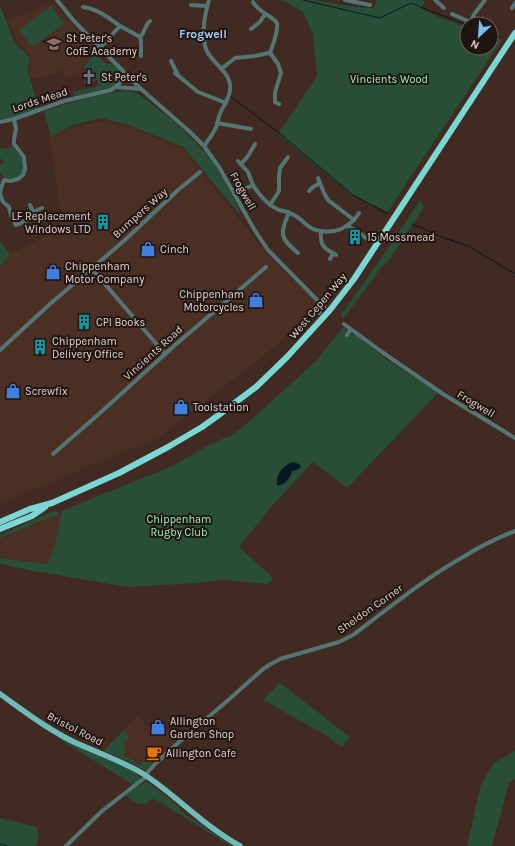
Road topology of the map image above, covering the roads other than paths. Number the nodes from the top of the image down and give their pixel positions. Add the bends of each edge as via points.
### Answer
1 (57, 0) edge
2 (208, 0) edge
3 (345, 0) edge
4 (435, 0) edge
5 (485, 0) edge
6 (515, 3) edge
7 (253, 4) dead end
8 (370, 5) dead end
9 (194, 6) dead end
10 (207, 6) junction
11 (83, 7) dead end
12 (444, 8) dead end
13 (512, 8) dead end
14 (265, 14) junction
15 (452, 14) dead end
16 (473, 16) edge
17 (459, 17) edge
18 (150, 21) dead end
19 (120, 26) junction
20 (252, 27) dead end
21 (515, 33) edge
22 (140, 37) junction
23 (100, 48) junction
24 (136, 50) dead end
25 (141, 50) junction
26 (270, 53) junction
27 (142, 56) dead end
28 (171, 61) dead end
29 (222, 69) junction
30 (127, 75) junction
31 (115, 88) junction
32 (141, 89) junction
33 (226, 102) junction
34 (275, 103) dead end
35 (14, 119) junction
36 (0, 122) edge
37 (217, 123) junction
38 (251, 129) dead end
39 (204, 146) junction
40 (255, 147) dead end
41 (288, 157) dead end
42 (200, 172) dead end
43 (2, 179) edge
44 (253, 185) junction
45 (309, 190) dead end
46 (234, 194) junction
47 (30, 205) dead end
48 (270, 205) junction
49 (42, 208) dead end
50 (33, 212) junction
51 (289, 212) junction
52 (359, 213) dead end
53 (354, 220) junction
54 (347, 226) junction
55 (321, 231) junction
56 (367, 239) dead end
57 (298, 244) dead end
58 (294, 249) junction
59 (298, 253) dead end
60 (330, 259) dead end
61 (266, 267) dead end
62 (92, 269) junction
63 (328, 303) dead end
64 (324, 307) junction
65 (319, 313) dead end
66 (344, 324) dead end
67 (351, 329) junction
68 (347, 335) dead end
69 (0, 350) edge
70 (165, 354) junction
71 (515, 438) edge
72 (53, 454) dead end
73 (52, 503) junction
74 (0, 522) edge
75 (0, 529) edge
76 (515, 531) edge
77 (0, 694) edge
78 (146, 776) junction
79 (66, 846) edge
80 (240, 846) edge

1 - 23 street, Frogwell
2 - 10 street
3 - 8 street
4 - 12 street
5 - 16 street
6 - 13 street
7 - 14 street
9 - 10 street
10 - 29 street via 205,47 209,56
11 - 19 street via 100,12
14 - 20 street via 260,22
14 - 26 street via 275,20 277,26
15 - 17 street
18 - 22 street
19 - 22 street
19 - 23 street
21 - 73 highway, West Cepen Way via 354,279 287,357 256,386 182,440 125,470
22 - 25 street
23 - 30 street, Frogwell
24 - 25 street
25 - 27 street
26 - 29 street via 236,56
26 - 34 street via 280,69
28 - 33 street via 177,74 198,92
29 - 33 street via 230,83
30 - 31 street
30 - 32 street, Frogwell
31 - 32 street
31 - 35 street, Lords Mead via 64,101
32 - 39 street, Frogwell
33 - 37 street
35 - 36 street, Lords Mead
35 - 43 street via 14,144 24,157 25,168 23,175 18,179
37 - 38 street
37 - 39 street
39 - 46 street, Frogwell
40 - 44 street via 239,162
41 - 48 street via 280,168 279,191
42 - 62 street, Bumpers Way
43 - 50 street via 0,194 3,202 9,207 14,226 31,218
44 - 46 street
44 - 48 street
45 - 53 street via 319,181 330,202
46 - 64 street, Frogwell via 268,250
47 - 50 street
48 - 51 street
49 - 50 street
51 - 55 street via 309,227
51 - 58 street via 282,234
52 - 53 street
53 - 54 street
54 - 55 street
54 - 56 street
55 - 60 street via 322,245 335,254
57 - 58 street
58 - 59 street
61 - 70 street, Vincients Road
62 - 69 street, Bumpers Way
62 - 70 street
63 - 64 street
64 - 65 street
66 - 67 street, Frogwell
67 - 68 street
67 - 71 street, Frogwell via 443,394
70 - 72 street, Vincients Road
73 - 74 highway, West Cepen Way
73 - 75 highway, West Cepen Way via 32,516
76 - 78 street, Sheldon Corner via 463,556 353,635 269,665 179,742
77 - 78 main road, Bristol Road via 55,732 128,765
78 - 79 street, Sheldon Corner via 102,811
78 - 80 main road, Bristol Road via 212,828

